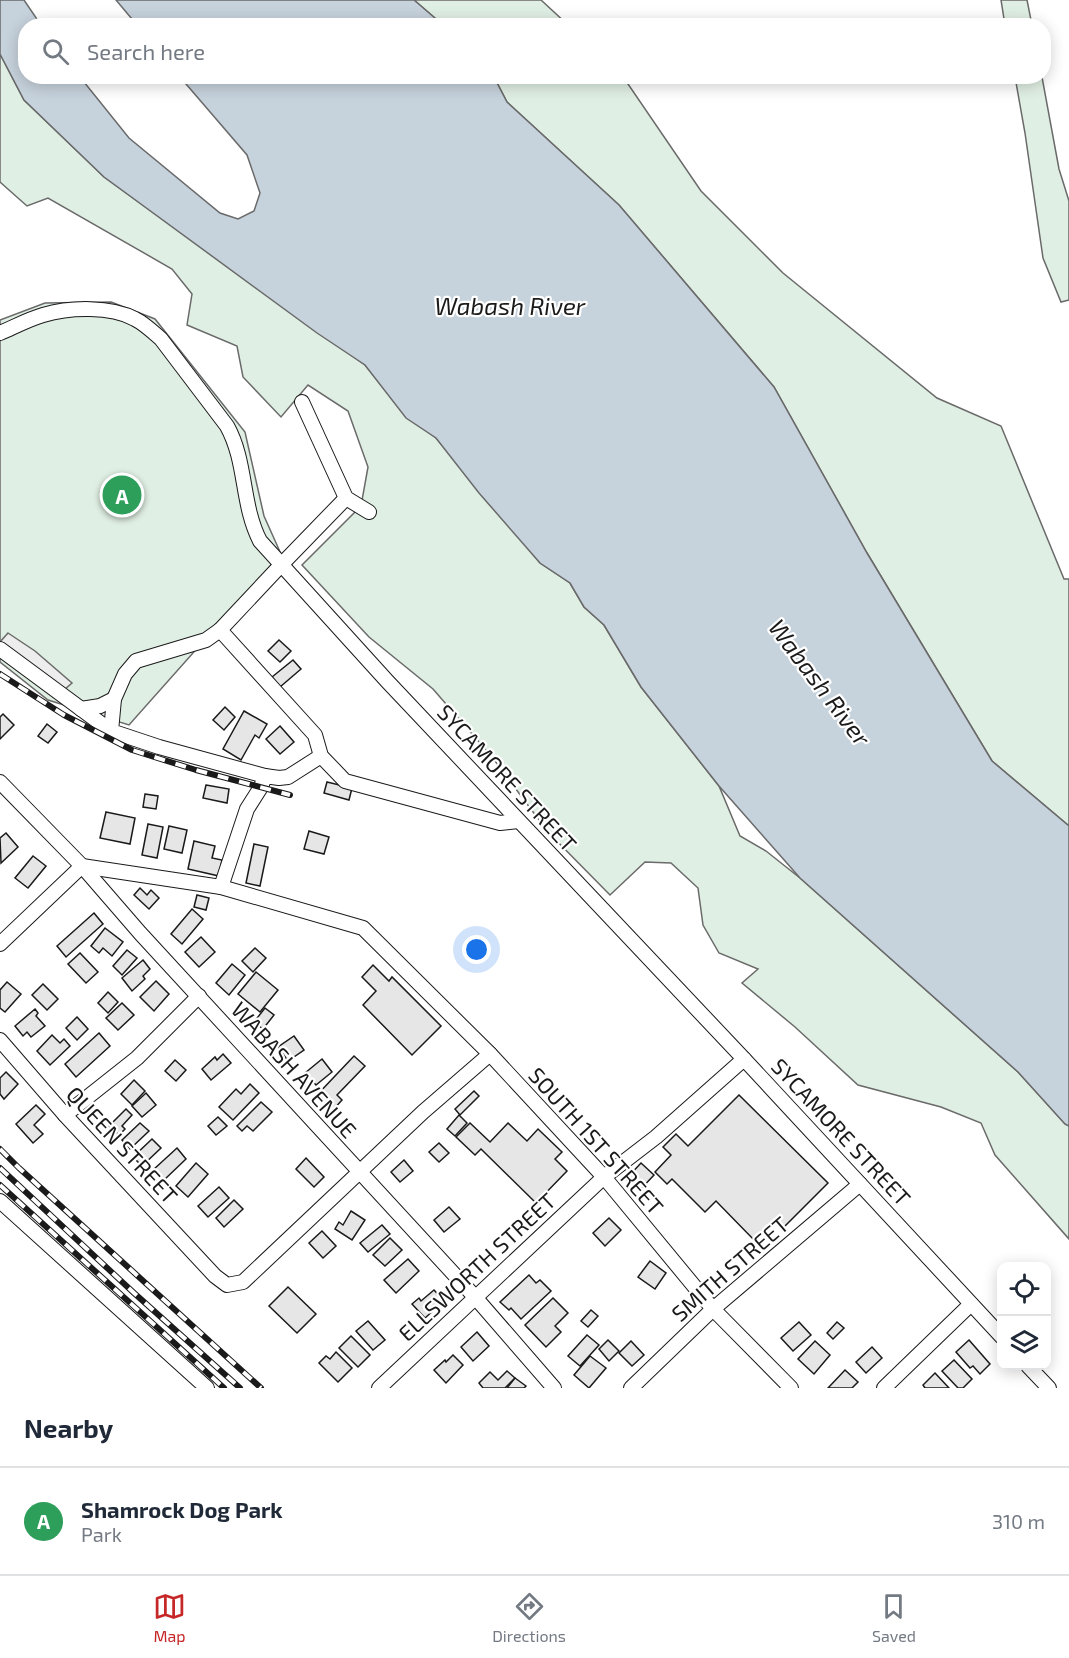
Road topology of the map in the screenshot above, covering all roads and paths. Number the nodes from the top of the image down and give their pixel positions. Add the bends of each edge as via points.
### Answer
1 (0, 333) edge
2 (302, 402) dead end
3 (346, 498) junction
4 (369, 512) dead end
5 (282, 564) junction
6 (220, 630) junction
7 (0, 649) edge
8 (114, 699) junction
9 (81, 709) junction
10 (111, 731) junction
11 (321, 756) junction
12 (265, 776) junction
13 (0, 782) edge
14 (518, 821) junction
15 (82, 866) junction
16 (221, 887) junction
17 (0, 944) edge
18 (199, 996) junction
19 (0, 1040) edge
20 (490, 1054) junction
21 (744, 1059) junction
22 (64, 1115) junction
23 (358, 1172) junction
24 (604, 1177) junction
25 (860, 1184) junction
26 (0, 1201) edge
27 (475, 1297) junction
28 (971, 1304) junction
29 (713, 1309) junction
30 (997, 1332) edge
31 (1033, 1370) edge
32 (207, 1388) edge
33 (379, 1388) edge
34 (555, 1388) edge
35 (631, 1388) edge
36 (790, 1388) edge
37 (884, 1388) edge
38 (1049, 1388) edge

1 - 5 street, SYCAMORE STREET via 43,315 80,309 112,311 148,327 231,433 254,529
2 - 3 street
3 - 4 street
3 - 5 street
5 - 6 street
5 - 14 street, SYCAMORE STREET
6 - 8 street via 206,639 136,661 124,674
6 - 11 street via 315,735
7 - 9 street
8 - 9 street
8 - 10 street
9 - 10 street
10 - 12 street
11 - 12 street via 288,777
11 - 14 street via 345,781 500,823
12 - 16 street via 247,809
13 - 15 street, WABASH AVENUE
14 - 21 street, SYCAMORE STREET
15 - 16 street
15 - 17 street
15 - 18 street, WABASH AVENUE
16 - 20 street, SOUTH 1ST STREET via 363,928
18 - 22 street via 137,1058
18 - 23 street, WABASH AVENUE
19 - 22 street, QUEEN STREET
20 - 23 street
20 - 24 street, SOUTH 1ST STREET
21 - 24 street
21 - 25 street, SYCAMORE STREET
22 - 23 street, QUEEN STREET via 215,1276 227,1284 243,1282
23 - 27 street, WABASH AVENUE
24 - 27 street, ELLSWORTH STREET
24 - 29 street, SOUTH 1ST STREET
25 - 28 street, SYCAMORE STREET
25 - 29 street, SMITH STREET
26 - 32 street
27 - 33 street, ELLSWORTH STREET
27 - 34 street, WABASH AVENUE
28 - 30 street, SYCAMORE STREET
28 - 37 street
29 - 35 street, SMITH STREET
29 - 36 street, SOUTH 1ST STREET
31 - 38 street

